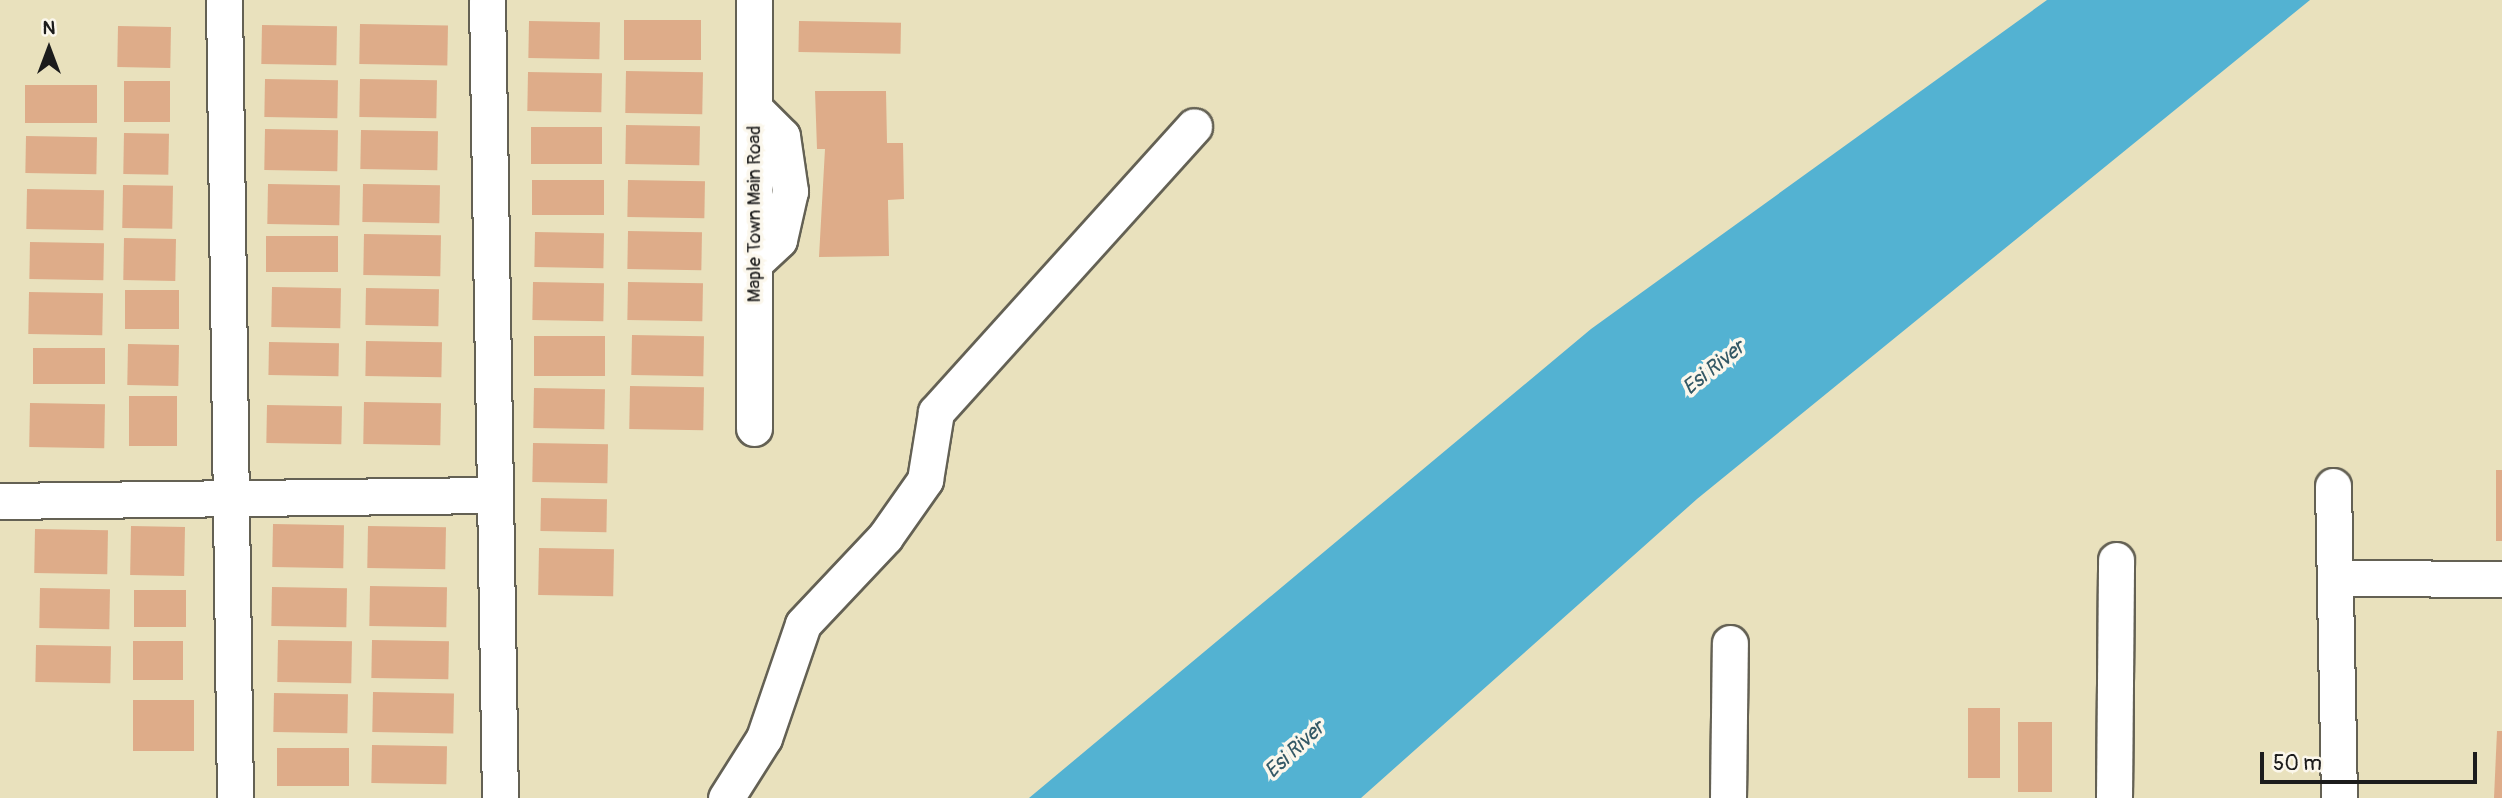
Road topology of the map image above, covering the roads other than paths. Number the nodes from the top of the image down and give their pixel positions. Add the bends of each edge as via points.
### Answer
1 (224, 0) edge
2 (487, 0) edge
3 (754, 0) edge
4 (1194, 125) dead end
5 (754, 428) dead end
6 (2333, 486) dead end
7 (495, 495) junction
8 (231, 498) junction
9 (0, 501) edge
10 (2116, 560) dead end
11 (2335, 578) junction
12 (2502, 579) edge
13 (1730, 643) dead end
14 (235, 798) edge
15 (500, 798) edge
16 (726, 798) edge
17 (1728, 798) edge
18 (2114, 798) edge
19 (2339, 798) edge

1 - 8 street
2 - 7 street
3 - 5 street, Maple Town Main Road
4 - 16 street via 936,412 925,480 885,537 803,624 764,738
6 - 11 street
7 - 8 street
7 - 15 street
8 - 9 street
8 - 14 street
10 - 18 street
11 - 12 street
11 - 19 street
13 - 17 street

